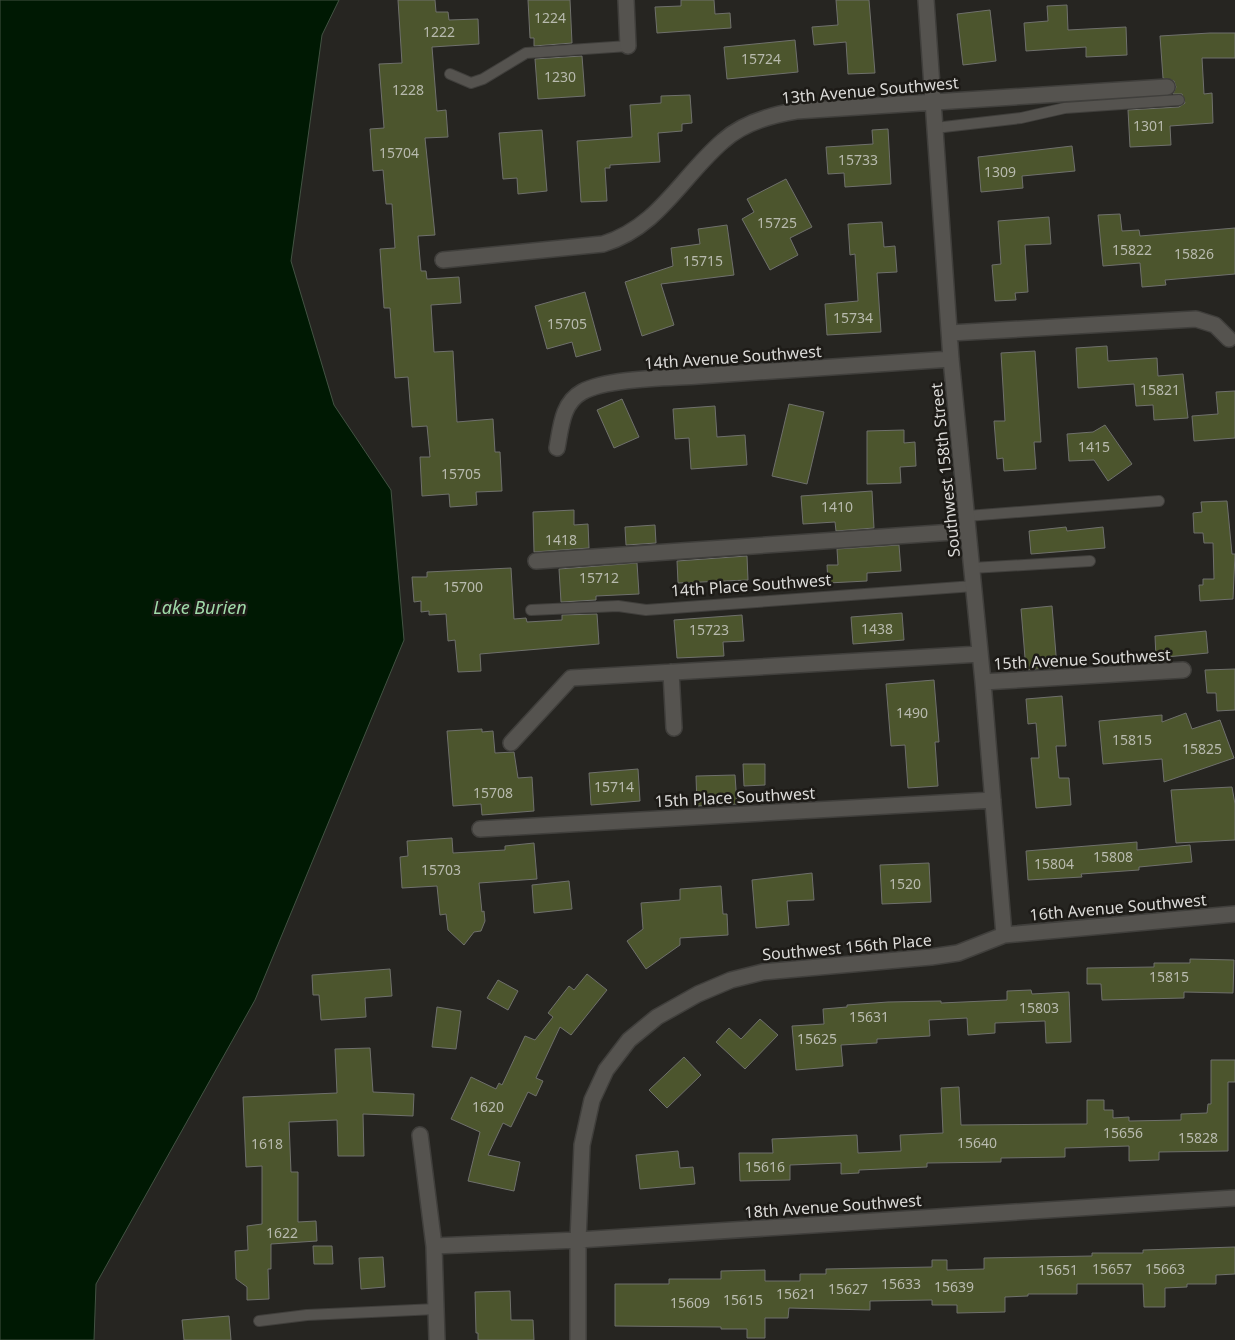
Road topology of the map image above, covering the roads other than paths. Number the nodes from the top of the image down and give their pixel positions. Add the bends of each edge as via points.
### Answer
1 (626, 0) edge
2 (926, 0) edge
3 (628, 46) joint
4 (450, 74) dead end
5 (1168, 87) dead end
6 (1179, 100) dead end
7 (933, 102) junction
8 (935, 128) junction
9 (443, 260) dead end
10 (950, 332) junction
11 (1229, 339) dead end
12 (952, 359) junction
13 (557, 448) dead end
14 (1159, 501) dead end
15 (967, 516) junction
16 (968, 531) junction
17 (536, 561) dead end
18 (1090, 561) dead end
19 (972, 568) junction
20 (974, 586) junction
21 (531, 610) dead end
22 (980, 654) junction
23 (1183, 670) dead end
24 (671, 672) junction
25 (983, 682) junction
26 (674, 728) dead end
27 (511, 743) dead end
28 (992, 800) junction
29 (480, 829) dead end
30 (1235, 914) edge
31 (1004, 935) junction
32 (420, 1134) dead end
33 (1235, 1198) edge
34 (578, 1240) junction
35 (434, 1246) junction
36 (436, 1309) junction
37 (259, 1320) dead end
38 (437, 1340) edge
39 (578, 1340) edge

1 - 3 street
2 - 7 street, Southwest 158th Street
3 - 4 lane via 526,53 471,83
5 - 7 street, 13th Avenue Southwest
6 - 8 lane via 1065,108 1021,118
7 - 8 street, Southwest 158th Street
7 - 9 street, 13th Avenue Southwest via 776,114 723,140 656,212 637,230 620,239 603,244
8 - 10 street, Southwest 158th Street
10 - 11 street via 1196,318 1215,324
10 - 12 street, Southwest 158th Street
12 - 13 street, 14th Avenue Southwest via 603,385 582,392 571,401 565,410
12 - 15 street, Southwest 158th Street
14 - 15 lane
15 - 16 street, Southwest 158th Street
16 - 17 street
16 - 19 street, Southwest 158th Street
18 - 19 lane
19 - 20 street, Southwest 158th Street
20 - 21 lane, 14th Place Southwest via 646,610 618,606
20 - 22 street, Southwest 158th Street
22 - 24 street
22 - 25 street, Southwest 158th Street
23 - 25 street, 15th Avenue Southwest
24 - 26 street
24 - 27 street via 571,678
25 - 28 street, Southwest 158th Street
28 - 29 street, 15th Place Southwest
28 - 31 street, Southwest 158th Street
30 - 31 street, 16th Avenue Southwest
31 - 34 street, Southwest 156th Place via 958,953 763,972 715,987 657,1017 629,1040 606,1070 592,1100 582,1145
32 - 35 street
33 - 34 street, 18th Avenue Southwest
34 - 35 street, 18th Avenue Southwest
34 - 39 street, Southwest 156th Place
35 - 36 street
36 - 37 lane
36 - 38 street

